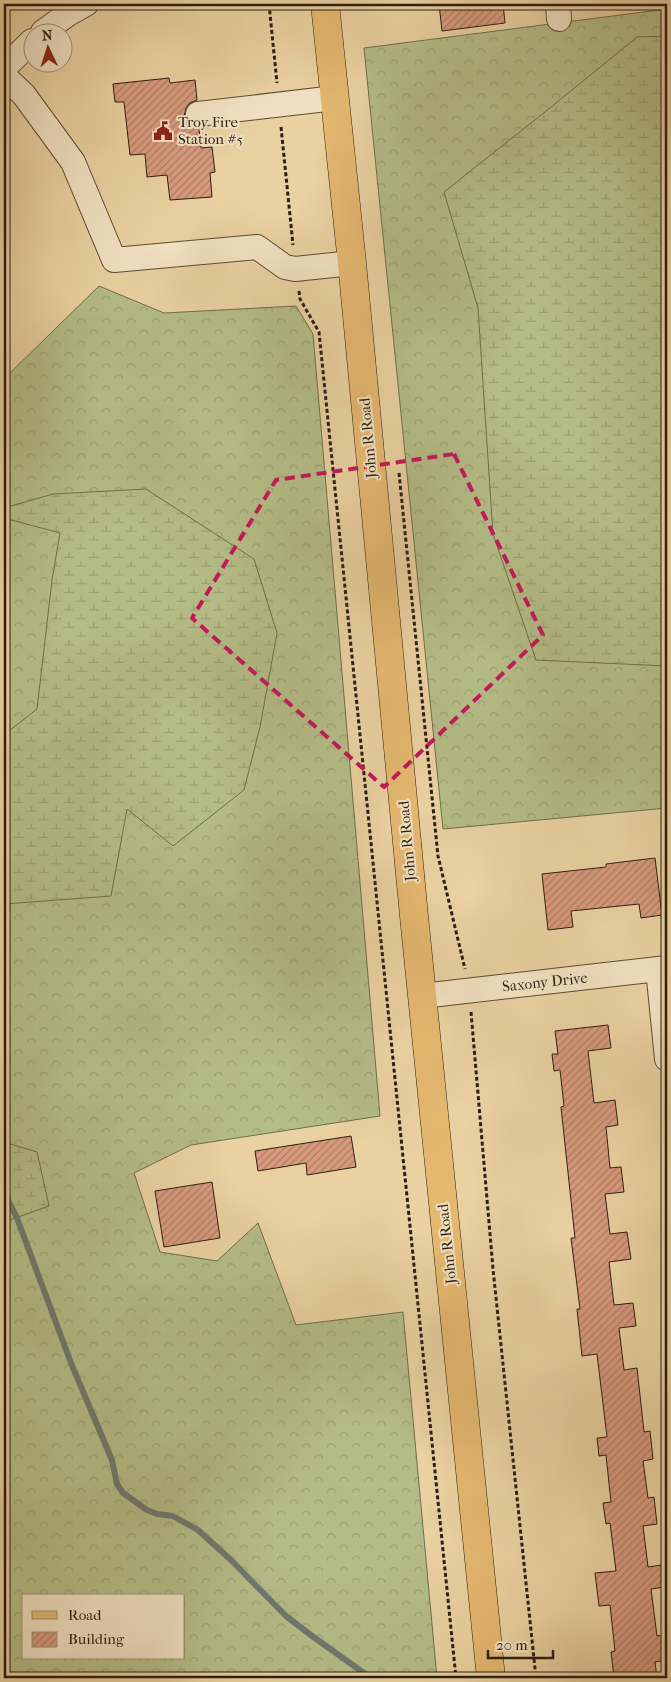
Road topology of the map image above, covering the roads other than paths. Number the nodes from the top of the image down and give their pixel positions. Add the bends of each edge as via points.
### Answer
1 (86, 4) edge
2 (325, 4) edge
3 (57, 22) edge
4 (22, 51) edge
5 (4, 68) edge
6 (4, 76) edge
7 (335, 98) junction
8 (198, 114) dead end
9 (352, 263) junction
10 (663, 969) edge
11 (422, 996) junction
12 (667, 1060) edge
13 (492, 1678) edge

1 - 3 street
2 - 7 main road, John R Road
4 - 5 street
6 - 9 street via 24,95 73,162 114,260 257,247 284,267 295,269
7 - 8 street
7 - 9 main road, John R Road
9 - 11 main road, John R Road
10 - 11 street, Saxony Drive
10 - 12 street
11 - 13 main road, John R Road

